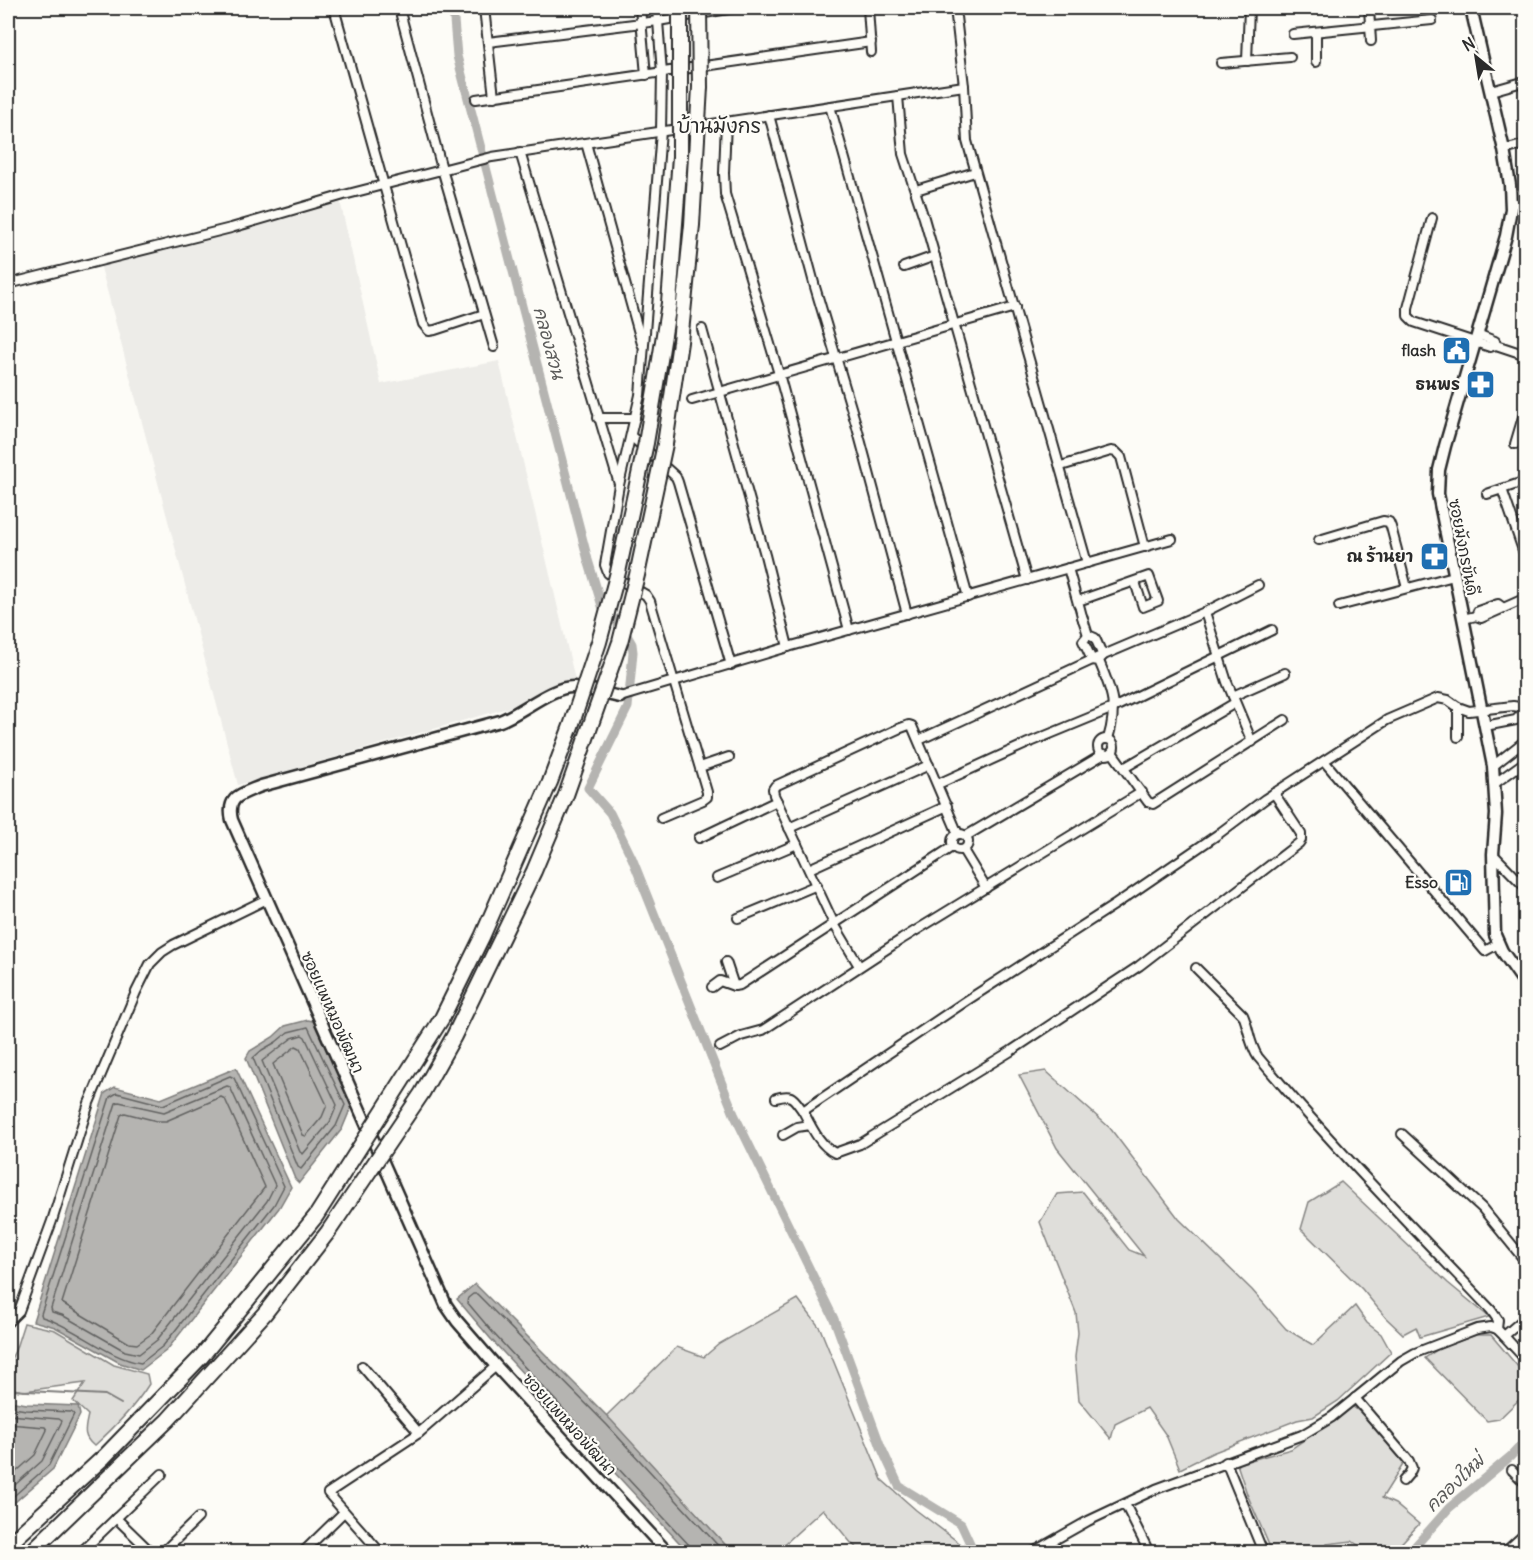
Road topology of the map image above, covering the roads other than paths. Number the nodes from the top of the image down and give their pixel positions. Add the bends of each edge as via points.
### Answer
1 (334, 8) edge
2 (399, 8) edge
3 (484, 8) edge
4 (640, 8) edge
5 (657, 8) edge
6 (680, 8) edge
7 (699, 8) edge
8 (734, 8) edge
9 (868, 8) edge
10 (955, 8) edge
11 (1249, 8) edge
12 (1369, 8) edge
13 (1471, 8) edge
14 (1432, 20) dead end
15 (658, 21) junction
16 (642, 22) junction
17 (1370, 27) junction
18 (1316, 32) junction
19 (1293, 33) dead end
20 (1371, 41) dead end
21 (488, 42) junction
22 (871, 42) junction
23 (871, 52) dead end
24 (1290, 57) dead end
25 (1247, 61) junction
26 (1316, 62) dead end
27 (1221, 63) dead end
28 (662, 73) junction
29 (646, 75) junction
30 (1526, 81) edge
31 (964, 87) junction
32 (1491, 91) junction
33 (898, 96) junction
34 (494, 97) junction
35 (476, 99) dead end
36 (830, 106) junction
37 (769, 115) junction
38 (726, 121) junction
39 (661, 131) junction
40 (586, 143) junction
41 (1526, 144) edge
42 (1504, 150) junction
43 (520, 152) junction
44 (442, 169) junction
45 (975, 172) junction
46 (384, 185) junction
47 (916, 190) junction
48 (1526, 202) edge
49 (1510, 204) junction
50 (1432, 218) dead end
51 (935, 256) junction
52 (904, 267) dead end
53 (8, 284) edge
54 (1015, 307) junction
55 (484, 314) junction
56 (955, 324) junction
57 (702, 329) dead end
58 (1476, 338) junction
59 (896, 341) junction
60 (494, 346) dead end
61 (644, 350) junction
62 (1526, 355) edge
63 (837, 358) junction
64 (779, 374) junction
65 (718, 391) junction
66 (692, 400) dead end
67 (1526, 407) edge
68 (1524, 416) edge
69 (598, 418) junction
70 (635, 418) junction
71 (631, 436) junction
72 (1515, 444) dead end
73 (1061, 466) junction
74 (1526, 482) edge
75 (619, 485) junction
76 (1502, 489) junction
77 (1487, 494) dead end
78 (1172, 539) dead end
79 (1318, 540) dead end
80 (1522, 540) edge
81 (1145, 547) junction
82 (1526, 559) edge
83 (1087, 563) junction
84 (1068, 568) junction
85 (1454, 576) junction
86 (1027, 580) junction
87 (1135, 582) dead end
88 (1258, 585) dead end
89 (1407, 588) junction
90 (968, 597) junction
91 (1526, 598) edge
92 (1339, 606) dead end
93 (1205, 612) junction
94 (907, 614) junction
95 (1083, 620) junction
96 (1463, 620) junction
97 (849, 630) junction
98 (1272, 630) dead end
99 (788, 647) junction
100 (1219, 656) junction
101 (1098, 659) junction
102 (731, 665) junction
103 (1285, 673) dead end
104 (674, 681) junction
105 (620, 697) joint
106 (1234, 700) junction
107 (1458, 707) junction
108 (1113, 708) junction
109 (1526, 708) edge
110 (1483, 711) junction
111 (1285, 720) dead end
112 (1485, 726) junction
113 (1458, 737) dead end
114 (1108, 739) junction
115 (919, 740) junction
116 (1252, 742) junction
117 (1524, 744) edge
118 (1108, 753) junction
119 (729, 757) dead end
120 (1324, 761) junction
121 (1526, 761) edge
122 (929, 765) junction
123 (1492, 766) junction
124 (700, 767) junction
125 (1124, 768) junction
126 (938, 784) junction
127 (1494, 784) junction
128 (1142, 792) junction
129 (1274, 793) junction
130 (777, 801) junction
131 (947, 806) junction
132 (661, 818) dead end
133 (789, 828) junction
134 (962, 835) junction
135 (699, 838) dead end
136 (797, 844) junction
137 (952, 847) junction
138 (963, 850) junction
139 (1493, 854) junction
140 (809, 869) junction
141 (717, 878) dead end
142 (817, 885) junction
143 (986, 888) junction
144 (1526, 888) edge
145 (267, 899) junction
146 (738, 918) dead end
147 (834, 924) junction
148 (1498, 945) junction
149 (726, 962) dead end
150 (859, 966) junction
151 (1196, 968) dead end
152 (1526, 985) edge
153 (734, 986) junction
154 (712, 987) dead end
155 (720, 1047) dead end
156 (776, 1098) dead end
157 (803, 1111) junction
158 (810, 1125) junction
159 (1402, 1134) dead end
160 (783, 1135) dead end
161 (1526, 1262) edge
162 (1526, 1317) edge
163 (8, 1322) edge
164 (1497, 1329) junction
165 (1504, 1336) junction
166 (1526, 1360) edge
167 (362, 1366) dead end
168 (496, 1366) junction
169 (1355, 1398) junction
170 (419, 1433) junction
171 (1226, 1462) junction
172 (1512, 1470) dead end
173 (162, 1474) dead end
174 (1403, 1480) dead end
175 (1526, 1484) edge
176 (1125, 1504) junction
177 (344, 1512) junction
178 (116, 1518) junction
179 (198, 1518) dead end
180 (1526, 1533) edge
181 (8, 1545) edge
182 (31, 1552) edge
183 (81, 1552) edge
184 (151, 1552) edge
185 (163, 1552) edge
186 (303, 1552) edge
187 (380, 1552) edge
188 (667, 1552) edge
189 (1033, 1552) edge
190 (1149, 1552) edge
191 (1263, 1552) edge
192 (1505, 1552) edge

1 - 46 street
2 - 44 street
3 - 21 street
4 - 16 street
5 - 15 street
6 - 181 highway, bridge via 680,157 669,303 653,404 618,572 596,652 550,782 442,1018 316,1216 201,1357 104,1457
7 - 182 highway, bridge via 700,87 693,225 665,444 620,642 566,795 534,872 481,984 422,1093 328,1232 265,1313 168,1420
8 - 15 street
9 - 22 street
10 - 31 street
11 - 25 street
12 - 17 street
13 - 32 street, ซอยมังกรขันดี
14 - 17 street
15 - 16 street
15 - 28 street
16 - 21 street
16 - 29 street
17 - 18 street
17 - 20 street
18 - 19 street
18 - 26 street
21 - 34 street
22 - 23 street
22 - 28 street
24 - 25 street
25 - 27 street
28 - 29 street
28 - 39 street
29 - 34 street
30 - 32 street
31 - 33 street
31 - 45 street via 965,129
32 - 42 street, ซอยมังกรขันดี
33 - 36 street
33 - 47 street via 903,154
34 - 35 street
36 - 37 street
36 - 59 street
37 - 38 street
37 - 63 street
38 - 39 street
38 - 64 street via 725,194
39 - 40 street
39 - 61 street
40 - 43 street
40 - 61 street
41 - 42 street
42 - 49 street, ซอยมังกรขันดี
43 - 44 street
43 - 69 street
44 - 46 street
44 - 55 street
45 - 47 street
45 - 54 street
46 - 53 street
46 - 55 street via 426,328 435,330
47 - 51 street
48 - 49 street
49 - 58 street, ซอยมังกรขันดี via 1506,236
50 - 58 street via 1408,316 1414,322
51 - 52 street
51 - 56 street
54 - 56 street
54 - 73 street
55 - 60 street
56 - 59 street
56 - 86 street
57 - 65 street
58 - 62 street via 1495,341 1496,345
58 - 85 street, ซอยมังกรขันดี via 1439,470 1438,494
59 - 63 street
59 - 90 street
61 - 70 street
63 - 64 street
63 - 94 street
64 - 65 street
64 - 97 street
65 - 66 street
65 - 99 street
67 - 68 street
68 - 72 street
69 - 70 street
69 - 75 street
70 - 71 street
71 - 75 street
71 - 102 street via 676,477
73 - 81 street via 1111,451 1118,453
73 - 83 street
74 - 76 street
75 - 104 street via 605,569 646,595
76 - 77 street
76 - 80 street
78 - 81 street
79 - 89 street via 1389,522
80 - 82 street
81 - 83 street
83 - 84 street
84 - 86 street
84 - 95 street
85 - 89 street
85 - 96 street, ซอยมังกรขันดี
86 - 90 street
87 - 95 street via 1078,601
88 - 93 street
89 - 92 street
90 - 94 street
91 - 96 street via 1481,618
93 - 100 street
93 - 101 street
94 - 97 street
95 - 101 street via 1088,634 1095,638
96 - 110 street, ซอยมังกรขันดี
97 - 99 street
98 - 100 street
99 - 102 street
100 - 106 street
100 - 108 street
101 - 108 street via 1111,690
101 - 115 street
102 - 104 street
103 - 106 street
104 - 105 street
104 - 124 street
105 - 145 street, ซอยแพหมอพัฒนา via 572,686 513,717 261,786 236,797 231,803 232,820
106 - 116 street
106 - 125 street
107 - 110 street
107 - 113 street
107 - 120 street via 1438,698 1387,720
108 - 114 street
108 - 126 street
109 - 110 street
109 - 112 street via 1516,720
110 - 112 street, ซอยมังกรขันดี
111 - 116 street
112 - 123 street, ซอยมังกรขันดี
114 - 118 street via 1113,743
114 - 118 street via 1102,740 1099,750
115 - 122 street
115 - 130 street via 912,726 898,729 781,782 773,789
116 - 128 street via 1157,802 1148,802
117 - 123 street
118 - 125 street
118 - 134 street
119 - 124 street
120 - 129 street
120 - 148 street via 1485,951
121 - 127 street
122 - 126 street
122 - 133 street
123 - 127 street, ซอยมังกรขันดี
124 - 132 street via 707,796
125 - 128 street
126 - 131 street
127 - 139 street, ซอยมังกรขันดี
128 - 143 street
129 - 157 street via 1116,904
129 - 158 street via 1301,834 1299,843 1139,966 860,1144 835,1153
130 - 133 street
130 - 135 street
131 - 134 street
131 - 140 street
133 - 136 street
134 - 137 street via 952,839
134 - 138 street via 968,844
136 - 140 street
136 - 141 street
137 - 138 street
137 - 147 street
138 - 143 street
139 - 144 street
139 - 148 street, ซอยมังกรขันดี via 1493,916
140 - 142 street
142 - 146 street
142 - 147 street
143 - 150 street
145 - 163 street via 173,945 145,971 89,1103 19,1311
145 - 168 street, ซอยแพหมอพัฒนา via 446,1305 456,1322
147 - 150 street
147 - 153 street
148 - 152 street, ซอยมังกรขันดี
149 - 153 street
150 - 155 street via 763,1030
151 - 164 street via 1243,1015 1258,1057 1392,1208 1491,1310
153 - 154 street via 724,981
156 - 157 street via 792,1097
157 - 158 street
158 - 160 street
159 - 161 street via 1482,1208
162 - 165 street
164 - 165 street
164 - 169 street via 1485,1327 1415,1353
165 - 166 street
167 - 170 street
168 - 170 street
168 - 188 street, ซอยแพหมอพัฒนา
169 - 171 street via 1302,1435
169 - 174 street via 1409,1461 1412,1468
170 - 177 street via 328,1494
171 - 176 street
171 - 191 street
172 - 175 street
173 - 178 street
176 - 189 street
176 - 190 street
177 - 186 street
177 - 187 street
178 - 183 street
178 - 184 street
179 - 185 street
180 - 192 street

